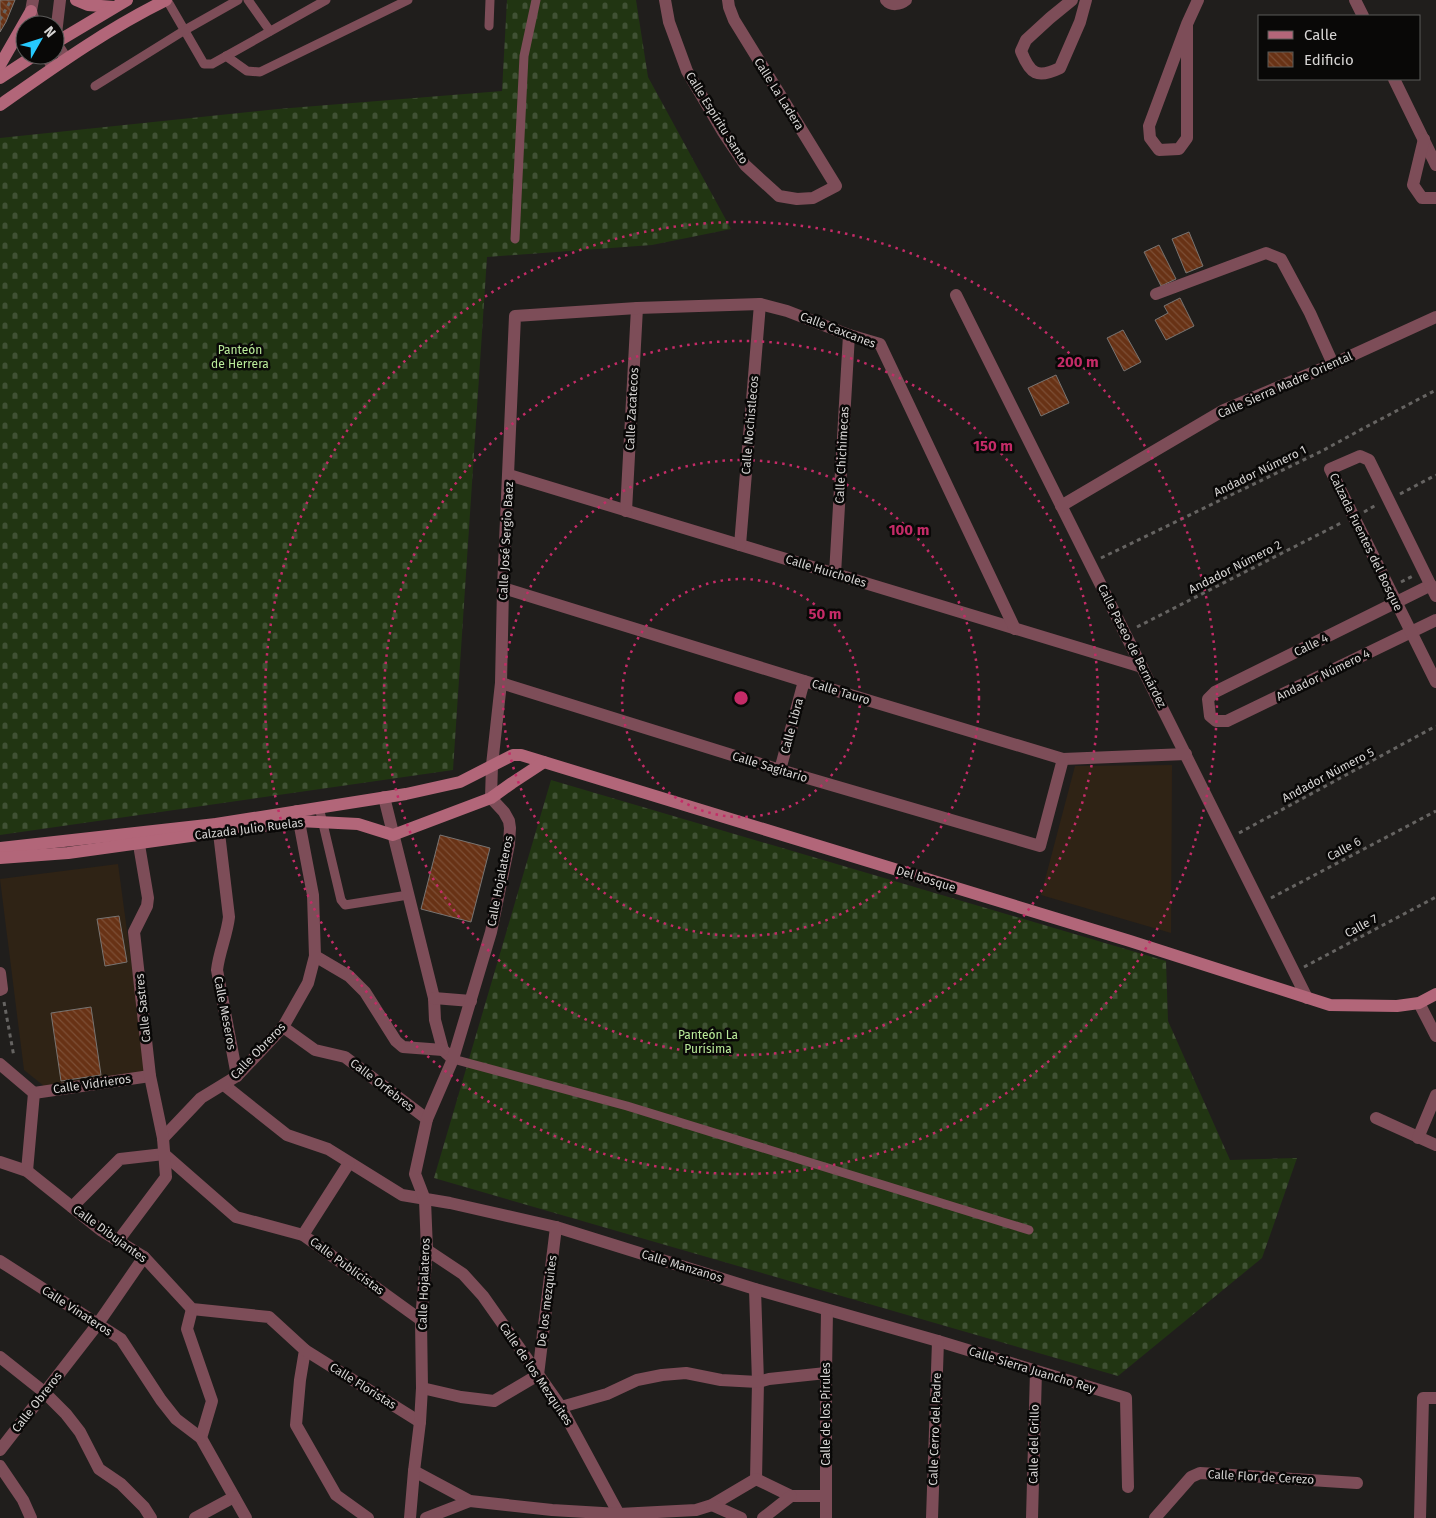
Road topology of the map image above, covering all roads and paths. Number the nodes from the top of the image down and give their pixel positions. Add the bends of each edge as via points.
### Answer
1 (11, 0) edge
2 (60, 0) edge
3 (76, 0) edge
4 (128, 0) edge
5 (167, 0) edge
6 (238, 0) edge
7 (248, 0) edge
8 (326, 0) edge
9 (408, 0) edge
10 (490, 0) edge
11 (536, 0) edge
12 (665, 0) edge
13 (728, 0) edge
14 (886, 0) edge
15 (1072, 0) edge
16 (1086, 0) edge
17 (1198, 0) edge
18 (1355, 0) edge
19 (904, 2) edge
20 (32, 6) edge
21 (114, 7) junction
22 (58, 15) edge
23 (1362, 15) edge
24 (0, 20) edge
25 (1187, 24) junction
26 (489, 26) dead end
27 (185, 30) junction
28 (270, 31) junction
29 (65, 36) edge
30 (226, 56) junction
31 (66, 59) joint
32 (0, 65) edge
33 (20, 65) edge
34 (53, 67) joint
35 (0, 78) edge
36 (1394, 80) edge
37 (96, 86) dead end
38 (0, 104) edge
39 (1424, 139) junction
40 (1436, 165) edge
41 (836, 186) joint
42 (1436, 198) edge
43 (516, 239) dead end
44 (1156, 294) dead end
45 (956, 295) dead end
46 (760, 304) junction
47 (637, 308) junction
48 (515, 316) joint
49 (1436, 317) edge
50 (849, 335) junction
51 (1333, 364) junction
52 (1436, 390) edge
53 (509, 475) junction
54 (1061, 506) junction
55 (626, 511) junction
56 (1354, 517) junction
57 (740, 545) junction
58 (1090, 563) junction
59 (835, 574) junction
60 (503, 588) junction
61 (1433, 591) edge
62 (1396, 602) junction
63 (1436, 620) edge
64 (1015, 629) junction
65 (1411, 632) junction
66 (1125, 633) junction
67 (1142, 667) junction
68 (804, 681) junction
69 (1436, 682) edge
70 (501, 683) junction
71 (1210, 716) joint
72 (1436, 726) edge
73 (1186, 754) junction
74 (1063, 759) junction
75 (544, 762) junction
76 (492, 765) junction
77 (780, 770) junction
78 (384, 797) junction
79 (492, 798) junction
80 (320, 807) junction
81 (1436, 811) edge
82 (298, 816) junction
83 (322, 822) junction
84 (218, 828) junction
85 (393, 835) junction
86 (138, 838) junction
87 (1228, 839) junction
88 (0, 848) edge
89 (0, 858) edge
90 (408, 895) junction
91 (1436, 896) edge
92 (1260, 903) junction
93 (315, 956) junction
94 (0, 972) edge
95 (1294, 972) junction
96 (1, 990) edge
97 (1436, 994) edge
98 (434, 998) junction
99 (1308, 998) junction
100 (471, 1001) junction
101 (1418, 1003) junction
102 (283, 1027) junction
103 (1436, 1036) edge
104 (448, 1054) junction
105 (0, 1064) edge
106 (150, 1076) junction
107 (237, 1076) junction
108 (18, 1079) junction
109 (224, 1085) junction
110 (34, 1093) junction
111 (1436, 1095) edge
112 (1376, 1118) dead end
113 (427, 1119) junction
114 (163, 1138) junction
115 (1418, 1138) junction
116 (1436, 1146) edge
117 (164, 1154) junction
118 (0, 1162) edge
119 (349, 1163) junction
120 (27, 1171) junction
121 (424, 1200) junction
122 (72, 1207) junction
123 (556, 1227) junction
124 (1029, 1230) dead end
125 (303, 1235) junction
126 (118, 1241) junction
127 (427, 1250) junction
128 (144, 1257) junction
129 (0, 1261) edge
130 (755, 1289) junction
131 (192, 1309) junction
132 (827, 1310) junction
133 (422, 1320) junction
134 (97, 1325) junction
135 (938, 1341) junction
136 (304, 1350) junction
137 (0, 1357) edge
138 (1036, 1371) junction
139 (826, 1372) junction
140 (538, 1375) junction
141 (758, 1382) junction
142 (422, 1388) junction
143 (44, 1392) junction
144 (1430, 1398) edge
145 (562, 1407) junction
146 (420, 1422) junction
147 (200, 1438) junction
148 (0, 1450) edge
149 (0, 1466) edge
150 (414, 1471) junction
151 (756, 1479) junction
152 (1357, 1483) dead end
153 (1128, 1486) dead end
154 (791, 1496) junction
155 (826, 1496) junction
156 (234, 1497) junction
157 (470, 1501) junction
158 (712, 1506) junction
159 (696, 1514) edge
160 (620, 1516) edge
161 (31, 1518) edge
162 (151, 1518) edge
163 (195, 1518) edge
164 (246, 1518) edge
165 (368, 1518) edge
166 (410, 1518) edge
167 (426, 1518) edge
168 (741, 1518) edge
169 (763, 1518) edge
170 (826, 1518) edge
171 (932, 1518) edge
172 (1032, 1518) edge
173 (1155, 1518) edge
174 (1420, 1518) edge

1 - 24 path
2 - 22 street
3 - 21 main road via 88,5
4 - 21 main road
5 - 27 lane
5 - 31 main road via 135,15
6 - 27 lane
7 - 28 lane
8 - 28 lane
9 - 30 lane via 260,72 247,71
10 - 26 lane
11 - 43 lane via 524,56
12 - 41 street, Calle Espíritu Santo via 669,22 687,71 745,165 779,196 813,198
13 - 41 street, Calle La Ladera via 734,20
14 - 19 street via 894,4
15 - 16 street via 1026,40 1021,51 1026,64 1038,74 1047,75 1060,68
17 - 25 street
18 - 23 street
20 - 32 main road
21 - 29 main road
25 - 25 street via 1149,126 1150,138 1159,150 1179,149 1187,138
27 - 30 lane via 204,64 212,64
27 - 37 lane
28 - 30 lane
31 - 34 main road
33 - 35 main road
34 - 38 main road
36 - 39 street
39 - 40 street
39 - 42 street via 1413,185 1422,198
44 - 51 street via 1266,253 1281,259
45 - 54 street, Calle Paseo de Bernárdez
46 - 47 street, Calle Caxcanes
46 - 50 street, Calle Caxcanes via 787,310
46 - 57 street, Calle Nochistlecos
47 - 48 street, Calle Caxcanes
47 - 55 street, Calle Zacatecos
48 - 53 street, Calle José Sergio Baez
49 - 51 street, Calle Sierra Madre Oriental
50 - 59 street, Calle Chichimecas
50 - 64 street, Calle Caxcanes via 880,344
51 - 54 street, Calle Sierra Madre Oriental via 1224,410
52 - 58 path, Andador Número 1 via 1322,451
53 - 55 street, Calle Huicholes
53 - 60 street, Calle José Sergio Baez
54 - 58 street, Calle Paseo de Bernárdez
55 - 57 street, Calle Huicholes
56 - 61 street, Calzada Fuentes del Bosque via 1330,469 1360,456 1369,460
56 - 62 street, Calzada Fuentes del Bosque
56 - 66 path, Andador Número 2
57 - 59 street, Calle Huicholes
58 - 66 street, Calle Paseo de Bernárdez
59 - 64 street, Calle Huicholes
60 - 68 street, Calle Tauro
60 - 70 street, Calle José Sergio Baez
61 - 62 street, Calle 4
62 - 65 street, Calzada Fuentes del Bosque
62 - 71 street, Calle 4 via 1215,692 1208,698
63 - 65 street, Andador Número 4
64 - 67 street, Calle Huicholes
65 - 69 street, Calzada Fuentes del Bosque
65 - 71 street, Andador Número 4 via 1227,721 1216,721
66 - 67 street, Calle Paseo de Bernárdez
67 - 73 street, Calle Paseo de Bernárdez
68 - 74 street, Calle Tauro
68 - 77 street, Calle Libra
70 - 76 street, Calle José Sergio Baez
70 - 77 street, Calle Sagitario
72 - 87 path, Andador Número 5
73 - 74 street, Calle Tauro
73 - 87 street, Calle Paseo de Bernárdez
74 - 77 street, Calle Sagitario via 1040,846
75 - 76 main road, Del bosque via 513,755
75 - 79 main road
75 - 99 main road, Del bosque
76 - 78 main road, Calzada Julio Ruelas via 460,782
76 - 79 street
78 - 80 main road, Calzada Julio Ruelas
78 - 85 street
79 - 85 main road
79 - 100 street, Calle Hojalateros via 504,812 510,828 491,932
80 - 82 main road, Calzada Julio Ruelas
80 - 83 lane
81 - 92 path, Calle 6
82 - 83 main road, Calzada Julio Ruelas
82 - 84 main road, Calzada Julio Ruelas
82 - 93 street, Calle Obreros via 313,895
83 - 85 main road, Calzada Julio Ruelas via 358,824
83 - 90 lane via 341,900 345,905
84 - 86 main road, Calzada Julio Ruelas
84 - 107 street, Calle Meseros via 229,917 217,970
85 - 90 street
86 - 88 main road, Calzada Julio Ruelas
86 - 89 main road, Calzada Julio Ruelas via 68,853
86 - 106 street, Calle Sastres via 148,906 134,932
87 - 92 street, Calle Paseo de Bernárdez
90 - 98 street
91 - 95 path, Calle 7
92 - 95 street, Calle Paseo de Bernárdez
93 - 102 street, Calle Obreros via 308,983
93 - 104 street via 349,976 365,992 403,1047
94 - 96 street
95 - 99 street, Calle Paseo de Bernárdez
96 - 108 path
97 - 101 main road, Del bosque
98 - 100 street
98 - 104 street via 435,1020
99 - 101 main road, Del bosque via 1330,1005 1397,1006
100 - 104 street, Calle Hojalateros
101 - 103 street
102 - 107 street, Calle Obreros
102 - 113 street, Calle Orfebres via 315,1050 345,1057
104 - 113 street, Calle Hojalateros
104 - 124 lane
105 - 108 street
106 - 110 street, Calle Vidrieros
106 - 114 street, Calle Sastres
107 - 109 street, Calle Obreros
108 - 110 street
109 - 114 street, Calle Obreros via 201,1098
109 - 119 street via 288,1135 328,1149
110 - 120 street
111 - 115 street
112 - 115 street
113 - 121 street, Calle Hojalateros via 415,1174
114 - 117 street, Calle Sastres
115 - 116 street
117 - 122 street via 120,1159
117 - 125 street, Calle Publicistas via 236,1217
117 - 126 street, Calle Sastres via 166,1177
118 - 120 street, Calle Dibujantes
119 - 121 street via 402,1195
119 - 125 street
120 - 122 street, Calle Dibujantes
121 - 123 street, Calle Manzanos
121 - 127 street, Calle Hojalateros
122 - 126 street, Calle Dibujantes
123 - 130 street, Calle Manzanos
123 - 140 street, De los mezquites
125 - 133 street, Calle Publicistas
126 - 128 street, Calle Dibujantes
127 - 133 street, Calle Hojalateros
127 - 140 street, Calle de los Mezquites via 463,1274 483,1296
128 - 131 street, Calle Dibujantes
128 - 134 street, Calle Obreros
129 - 134 street, Calle Vinateros
130 - 132 street, Calle Manzanos
130 - 141 street
131 - 136 street via 269,1317
131 - 147 street via 187,1329 212,1401
132 - 135 street, Calle Manzanos
132 - 139 street, Calle de los Pirules
133 - 142 street, Calle Hojalateros
134 - 143 street, Calle Obreros
134 - 147 street, Calle Vinateros via 121,1339 176,1419
135 - 138 street, Calle Sierra Juancho Rey
135 - 171 street, Calle Cerro del Padre
136 - 146 street, Calle Floristas
136 - 165 street via 296,1425 336,1496
137 - 143 street
138 - 153 street, Calle Sierra Juancho Rey via 1126,1398
138 - 172 street, Calle del Grillo
139 - 141 street
139 - 155 street, Calle de los Pirules
140 - 142 street via 494,1401
140 - 145 street, Calle de los Mezquites
141 - 145 street via 721,1380 686,1372 662,1375 637,1380 607,1394
141 - 151 street
142 - 146 street, Calle Hojalateros
143 - 148 street, Calle Obreros
143 - 162 street via 80,1432 99,1469 121,1484
144 - 174 street
145 - 160 street, Calle de los Mezquites
146 - 150 street, Calle Hojalateros
147 - 156 street, Calle Vinateros
149 - 161 street
150 - 157 street
150 - 166 street, Calle Hojalateros
151 - 154 street
151 - 158 street
152 - 173 street, Calle Flor de Cerezo via 1200,1473 1191,1477
154 - 155 street
154 - 169 street
155 - 170 street, Calle de los Pirules
156 - 163 street
156 - 164 street, Calle Vinateros
157 - 160 street
157 - 167 street
158 - 159 street
158 - 168 street
159 - 160 street

